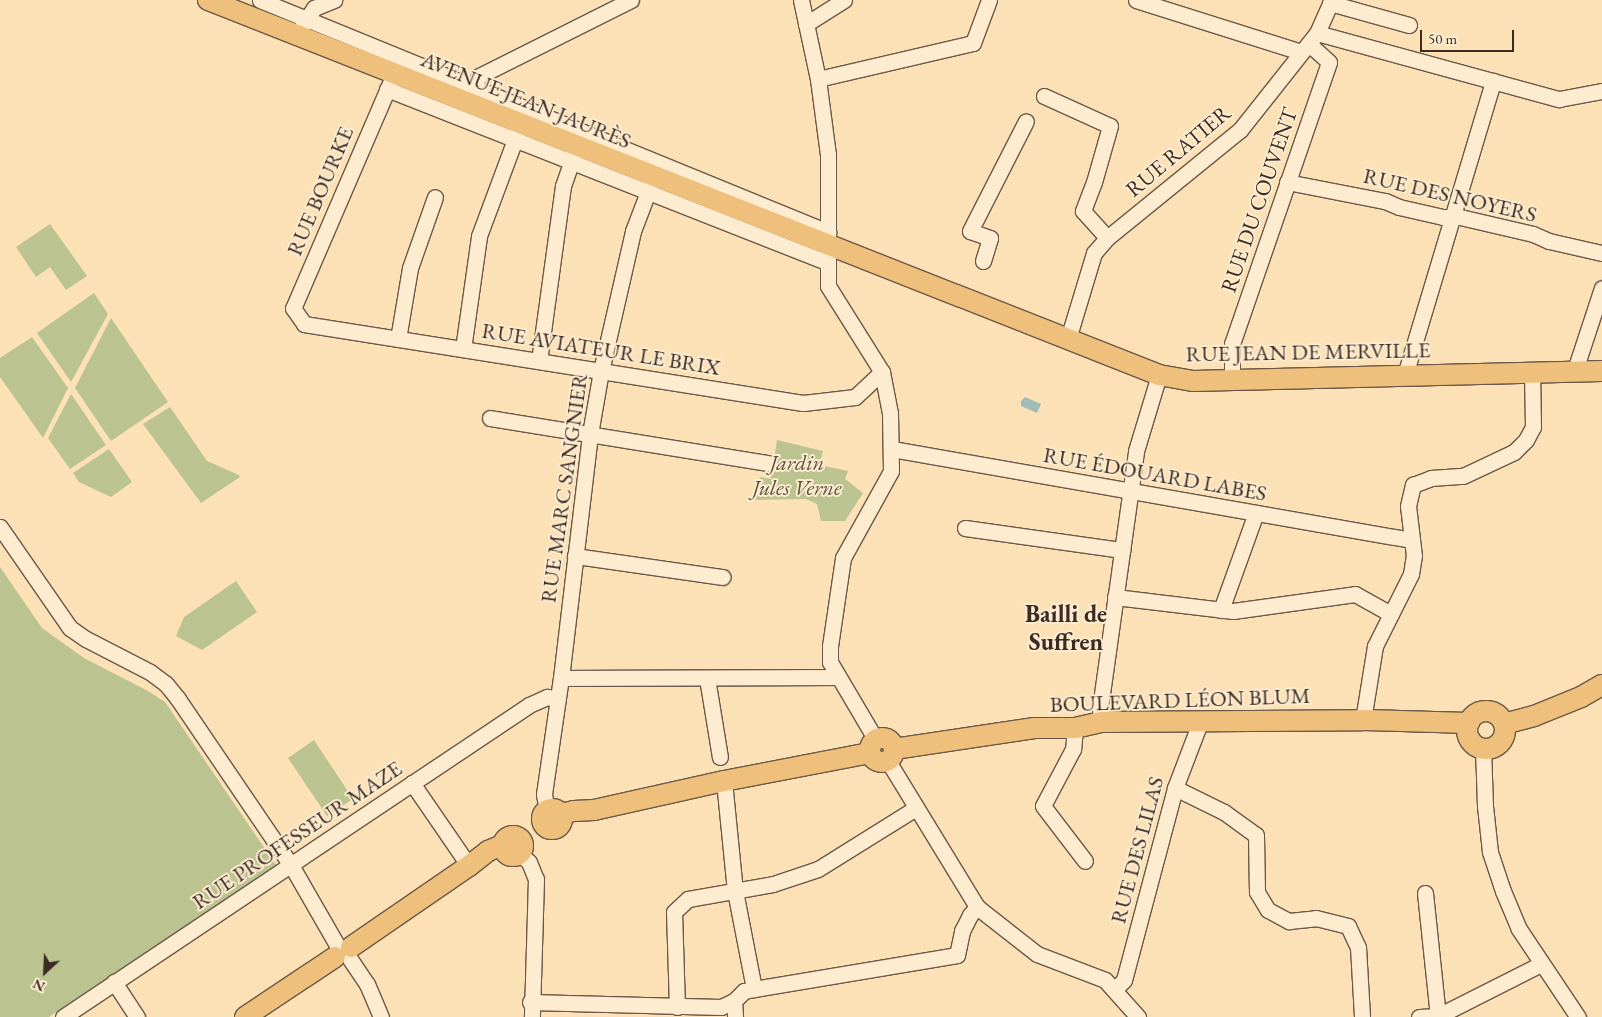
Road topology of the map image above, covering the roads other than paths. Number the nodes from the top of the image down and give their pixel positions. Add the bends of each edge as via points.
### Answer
1 (208, 0) edge
2 (260, 0) edge
3 (334, 0) edge
4 (801, 0) edge
5 (844, 0) edge
6 (989, 0) edge
7 (1136, 0) edge
8 (1331, 1) edge
9 (624, 2) edge
10 (806, 24) junction
11 (1409, 25) dead end
12 (302, 27) junction
13 (1309, 43) junction
14 (818, 80) junction
15 (390, 81) junction
16 (1493, 81) junction
17 (1602, 91) edge
18 (470, 94) junction
19 (1044, 96) dead end
20 (1026, 121) dead end
21 (518, 131) junction
22 (575, 154) junction
23 (1287, 182) junction
24 (651, 184) junction
25 (435, 197) dead end
26 (1451, 217) junction
27 (1107, 238) junction
28 (827, 246) junction
29 (1602, 253) edge
30 (983, 261) dead end
31 (1602, 288) edge
32 (304, 324) joint
33 (398, 339) junction
34 (1068, 339) junction
35 (463, 349) junction
36 (539, 362) junction
37 (1575, 370) junction
38 (601, 371) junction
39 (1602, 371) edge
40 (882, 372) junction
41 (1532, 372) junction
42 (1159, 375) junction
43 (1405, 375) junction
44 (1232, 380) junction
45 (490, 418) dead end
46 (590, 434) junction
47 (892, 449) junction
48 (768, 464) dead end
49 (1131, 491) junction
50 (1256, 513) junction
51 (0, 527) edge
52 (965, 528) dead end
53 (1411, 540) junction
54 (1122, 550) junction
55 (575, 556) junction
56 (723, 577) dead end
57 (1115, 597) junction
58 (1221, 610) junction
59 (1391, 614) junction
60 (838, 677) junction
61 (561, 678) junction
62 (707, 678) junction
63 (1602, 685) edge
64 (558, 699) junction
65 (1201, 720) junction
66 (1363, 720) junction
67 (1101, 722) junction
68 (1469, 723) junction
69 (1504, 724) junction
70 (1075, 728) junction
71 (1483, 748) junction
72 (882, 751) junction
73 (720, 757) dead end
74 (724, 781) junction
75 (412, 783) junction
76 (1175, 788) junction
77 (916, 808) junction
78 (552, 819) junction
79 (513, 847) junction
80 (1085, 861) dead end
81 (291, 865) junction
82 (469, 866) junction
83 (735, 891) junction
84 (1425, 893) dead end
85 (977, 906) junction
86 (343, 952) junction
87 (1541, 964) junction
88 (114, 982) junction
89 (754, 988) junction
90 (1114, 990) junction
91 (734, 1001) junction
92 (677, 1007) junction
93 (531, 1009) edge
94 (71, 1015) edge
95 (1438, 1016) edge
96 (137, 1017) edge
97 (245, 1017) edge
98 (380, 1017) edge
99 (735, 1017) edge
100 (1138, 1017) edge
101 (1362, 1017) edge
102 (1419, 1017) edge
103 (1578, 1017) edge

1 - 12 main road, AVENUE JEAN JAURÈS
2 - 12 street
3 - 12 street via 314,8
4 - 10 street
5 - 10 street
6 - 14 street via 972,43
7 - 13 street
8 - 11 street
8 - 13 street, RUE RATIER
9 - 18 street via 480,76
10 - 14 street
12 - 15 main road, AVENUE JEAN JAURÈS
12 - 18 street
13 - 16 street
13 - 23 street, RUE DU COUVENT via 1329,62
13 - 27 street, RUE RATIER via 1240,130
14 - 28 street via 828,155
15 - 18 main road, AVENUE JEAN JAURÈS
15 - 21 street
15 - 32 street, RUE BOURKE via 293,308
16 - 17 street via 1559,99
16 - 26 street
18 - 21 main road, AVENUE JEAN JAURÈS
18 - 28 street
19 - 27 street via 1110,126 1082,211
20 - 30 street via 970,231 990,238
21 - 22 main road, AVENUE JEAN JAURÈS
21 - 35 street via 479,236
22 - 24 main road, AVENUE JEAN JAURÈS
22 - 36 street via 562,186
23 - 26 street, RUE DES NOYERS
23 - 44 street, RUE DU COUVENT via 1232,344
24 - 28 main road, AVENUE JEAN JAURÈS
24 - 38 street, RUE MARC SANGNIER via 633,231
25 - 33 street via 410,268
26 - 29 street, RUE DES NOYERS via 1534,234 1549,241
26 - 43 street
27 - 34 street, RUE RATIER via 1094,253
28 - 34 main road, RUE JEAN DE MERVILLE
28 - 40 street via 828,286
31 - 37 street
32 - 33 street, RUE AVIATEUR LE BRIX
33 - 35 street, RUE AVIATEUR LE BRIX
34 - 42 main road, RUE JEAN DE MERVILLE
35 - 36 street, RUE AVIATEUR LE BRIX
36 - 38 street, RUE AVIATEUR LE BRIX
37 - 39 main road, RUE JEAN DE MERVILLE
37 - 41 main road, RUE JEAN DE MERVILLE
38 - 40 street, RUE AVIATEUR LE BRIX via 803,403 855,397
38 - 46 street, RUE MARC SANGNIER
40 - 47 street via 890,413
41 - 43 main road, RUE JEAN DE MERVILLE
41 - 53 street via 1533,427 1526,440 1514,452 1463,476 1431,478 1414,485 1408,506
42 - 44 main road, RUE JEAN DE MERVILLE via 1193,381
42 - 49 street via 1141,430
43 - 44 main road, RUE JEAN DE MERVILLE
45 - 46 street
46 - 48 street
46 - 55 street, RUE MARC SANGNIER
47 - 49 street, RUE ÉDOUARD LABES
47 - 60 street via 891,471 843,558 830,646 830,662
49 - 50 street, RUE ÉDOUARD LABES
49 - 54 street
50 - 53 street, RUE ÉDOUARD LABES
50 - 58 street
51 - 81 street via 70,628 166,684
52 - 54 street
53 - 59 street via 1414,556 1411,574
54 - 57 street
55 - 56 street
55 - 61 street, RUE MARC SANGNIER
57 - 58 street
57 - 67 street via 1100,708
58 - 59 street via 1355,594
59 - 66 street via 1375,646
60 - 62 street
60 - 72 street
61 - 62 street
61 - 64 street, RUE MARC SANGNIER
62 - 73 street
63 - 69 main road via 1550,710
64 - 75 street, RUE PROFESSEUR MAZE via 547,697 529,705
64 - 78 street, RUE MARC SANGNIER via 544,794
65 - 66 main road, BOULEVARD LÉON BLUM
65 - 67 main road, BOULEVARD LÉON BLUM
65 - 76 street, RUE DES LILAS
66 - 68 main road, BOULEVARD LÉON BLUM
67 - 70 main road, BOULEVARD LÉON BLUM
68 - 69 main road via 1477,713 1490,711
68 - 71 main road via 1470,739
69 - 71 main road via 1502,740 1494,747
70 - 72 main road, BOULEVARD LÉON BLUM via 1034,728
70 - 80 street via 1073,749 1043,806
71 - 87 street via 1490,852 1519,929
72 - 74 main road, BOULEVARD LÉON BLUM
72 - 77 street
74 - 78 main road, BOULEVARD LÉON BLUM
74 - 83 street
75 - 81 street, RUE PROFESSEUR MAZE
75 - 82 street
76 - 90 street, RUE DES LILAS via 1124,980
76 - 101 street via 1224,812 1256,835 1257,892 1268,910 1289,921 1316,918 1348,926 1358,947
77 - 83 street via 818,869 773,884
77 - 85 street
78 - 79 main road, BOULEVARD LÉON BLUM via 518,829
79 - 82 main road, BOULEVARD LÉON BLUM via 496,846
79 - 93 street via 529,862 536,879
81 - 86 street
81 - 88 street, RUE PROFESSEUR MAZE
82 - 86 main road, BOULEVARD LÉON BLUM
83 - 89 street
83 - 92 street via 688,899 674,912
84 - 95 street
85 - 89 street via 962,931 957,956
85 - 90 street via 1037,954 1104,980
86 - 97 main road, BOULEVARD LÉON BLUM
86 - 98 street via 367,984
87 - 95 street
87 - 103 street
88 - 94 street, RUE PROFESSEUR MAZE
88 - 96 street
89 - 91 street via 744,991
90 - 100 street
91 - 92 street via 720,1007
91 - 99 street
92 - 93 street
95 - 102 street

